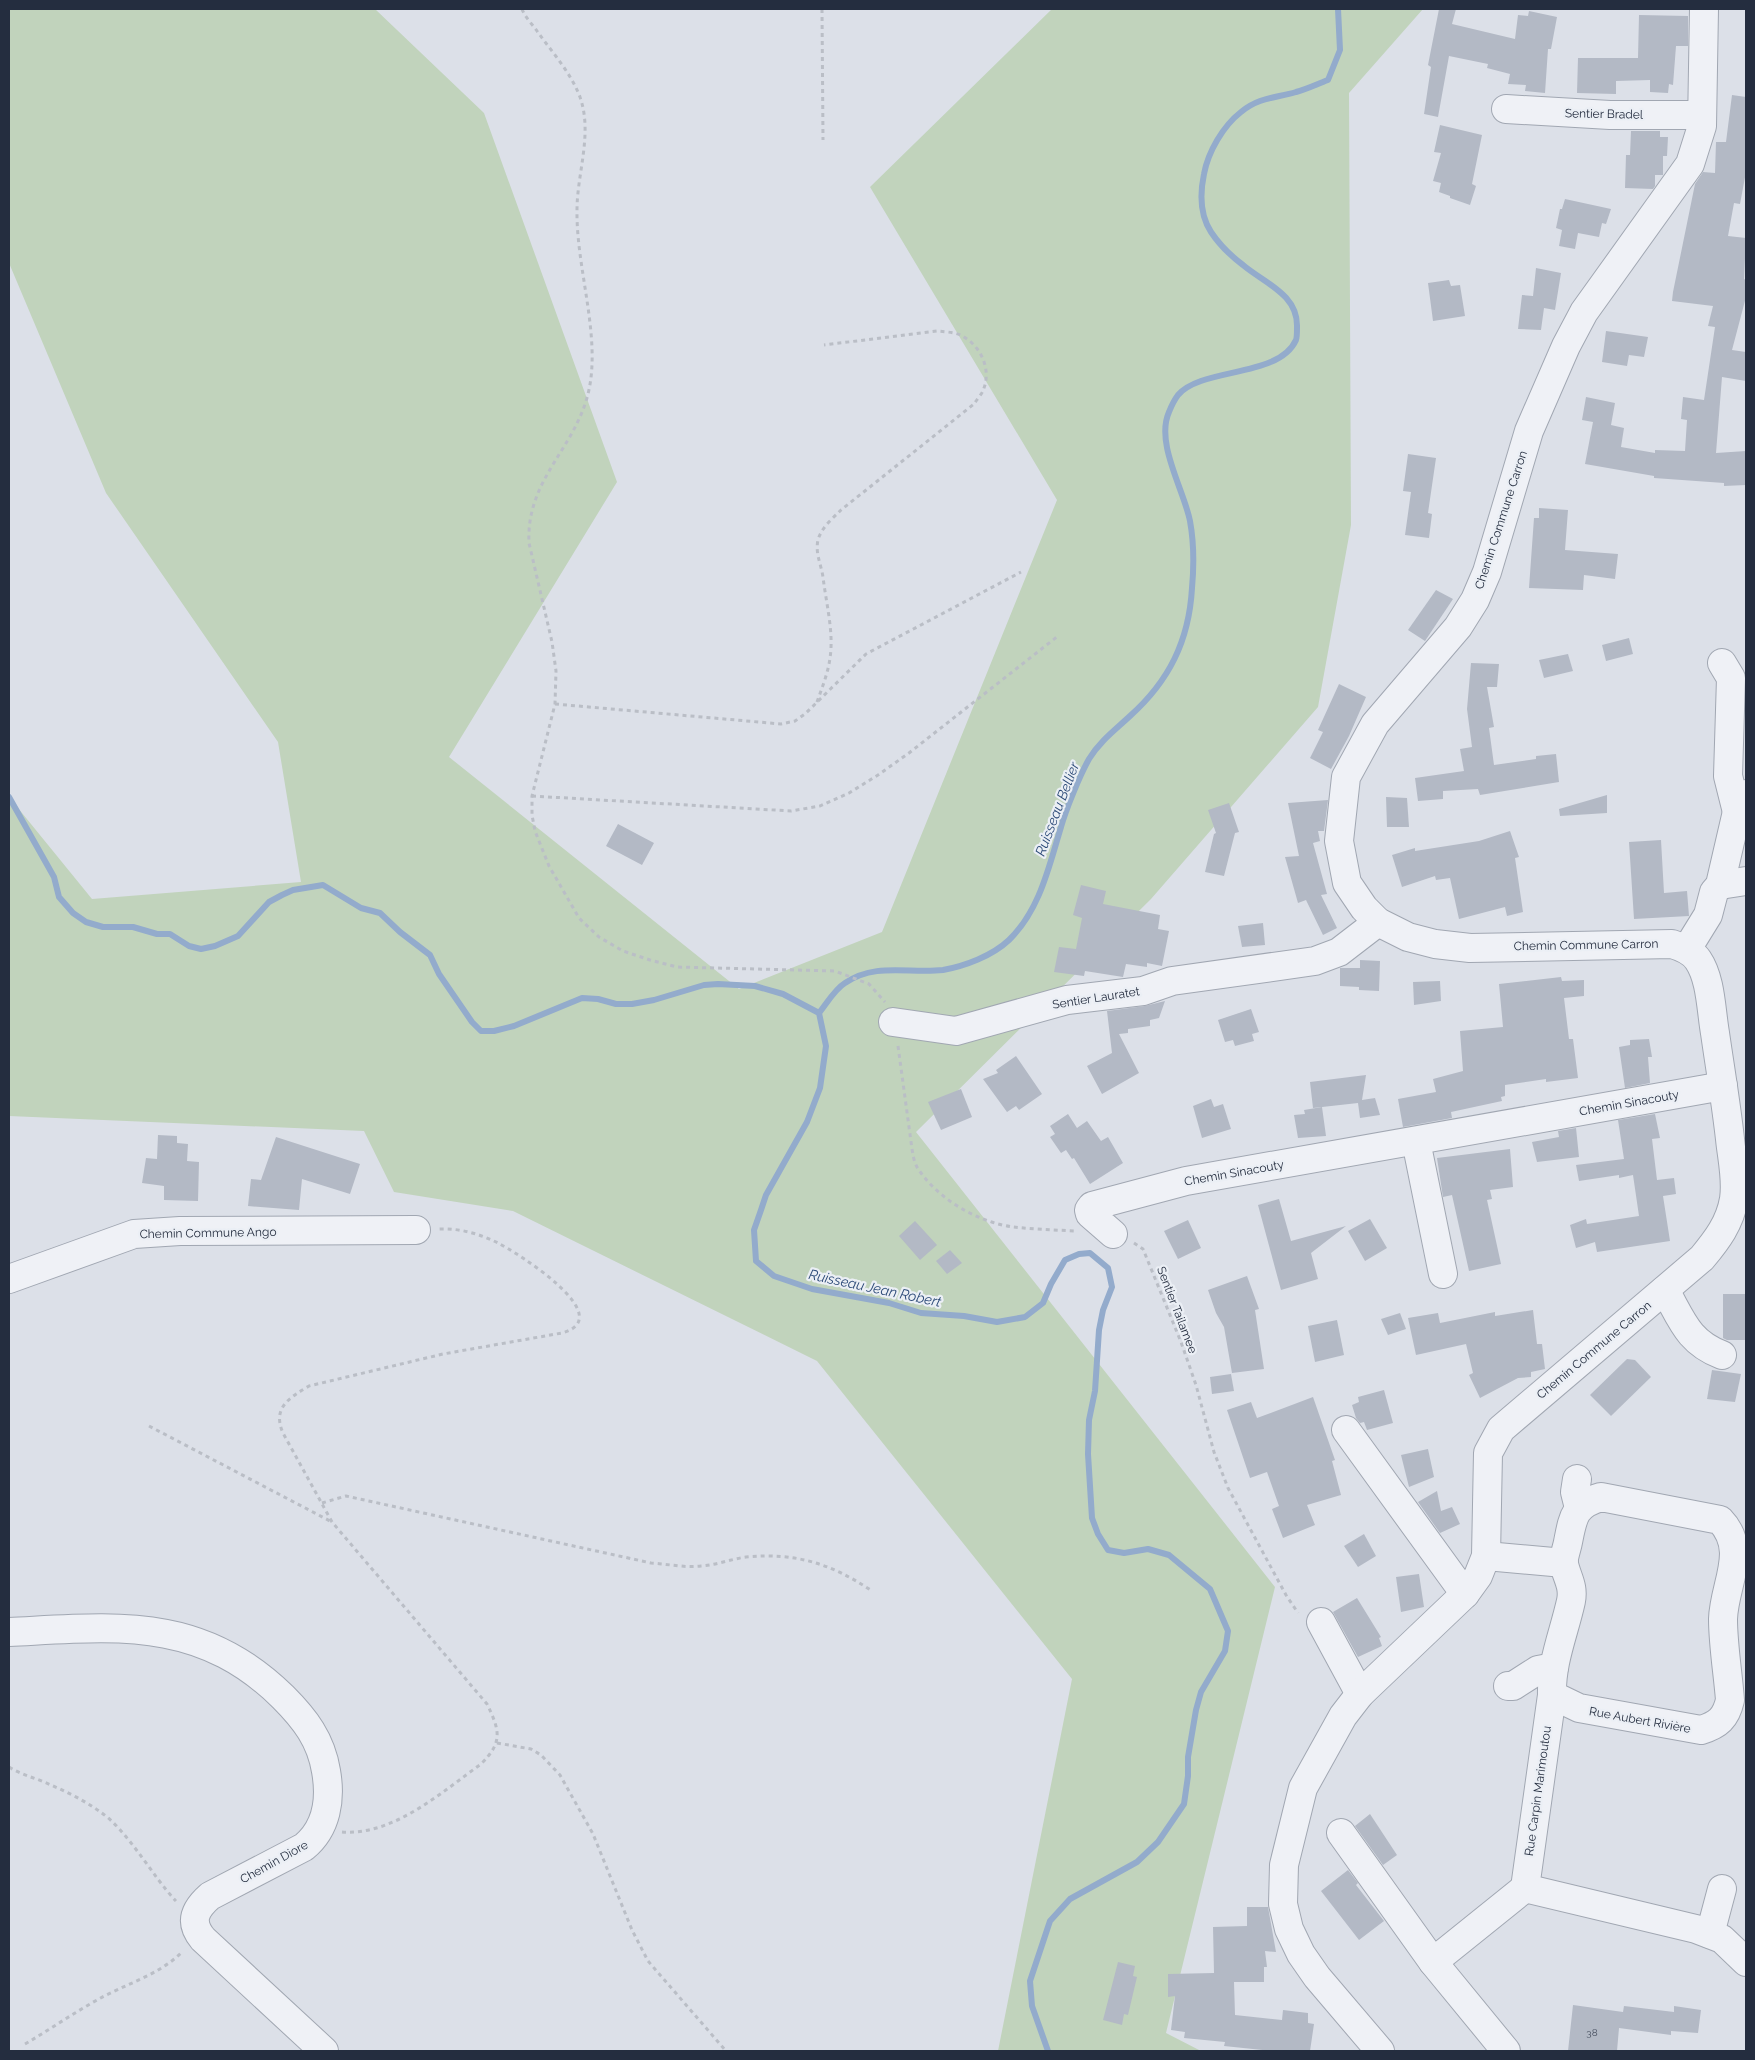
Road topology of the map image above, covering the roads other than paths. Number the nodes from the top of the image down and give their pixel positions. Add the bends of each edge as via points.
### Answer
1 (1704, 9) edge
2 (1506, 109) dead end
3 (1702, 115) junction
4 (1722, 663) dead end
5 (1742, 803) edge
6 (1746, 881) edge
7 (1720, 885) junction
8 (1378, 922) junction
9 (1687, 949) junction
10 (893, 1022) road end
11 (1723, 1086) junction
12 (1416, 1141) junction
13 (416, 1230) road end
14 (1113, 1234) road end
15 (1443, 1274) dead end
16 (9, 1279) edge
17 (1665, 1290) junction
18 (1722, 1355) dead end
19 (1346, 1430) dead end
20 (1577, 1479) dead end
21 (1578, 1508) junction
22 (1486, 1556) junction
23 (1564, 1563) junction
24 (1465, 1594) junction
25 (1311, 1619) road end
26 (9, 1632) edge
27 (1554, 1667) junction
28 (1508, 1686) dead end
29 (1360, 1694) junction
30 (1552, 1695) junction
31 (1341, 1833) dead end
32 (1525, 1888) junction
33 (1722, 1889) dead end
34 (1710, 1934) junction
35 (1434, 1962) junction
36 (1746, 1962) edge
37 (324, 2051) edge
38 (1380, 2051) edge
39 (1506, 2051) edge

1 - 3 street, Chemin Commune Carron
2 - 3 street, Sentier Bradel via 1601,115
3 - 8 street, Chemin Commune Carron via 1702,126 1690,164 1584,312 1566,346 1529,431 1487,572 1475,600 1458,627 1375,724 1346,777 1339,841 1347,883
4 - 5 street via 1731,678 1728,776
5 - 7 street
6 - 7 street
7 - 9 street via 1714,892 1708,915
8 - 9 street, Chemin Commune Carron via 1408,937 1470,948 1651,943
8 - 10 street, Sentier Lauratet via 1339,952 1315,961 1172,981 1143,991 1067,1000 956,1031
9 - 11 street, Chemin Commune Carron via 1697,959 1704,976
11 - 12 street, Chemin Sinacouty
11 - 17 street, Chemin Commune Carron via 1735,1179 1728,1222 1702,1258
12 - 14 street, Chemin Sinacouty via 1186,1181 1092,1206 1090,1214
12 - 15 street
13 - 16 street, Chemin Commune Ango via 134,1234
17 - 18 street via 1696,1341
17 - 22 street, Chemin Commune Carron via 1501,1429 1488,1453
19 - 24 street
20 - 21 street
21 - 23 street
21 - 30 street, Rue Aubert Rivière via 1601,1497 1720,1520 1728,1528 1735,1551 1723,1619 1730,1700 1727,1713 1710,1727 1700,1730 1579,1708
22 - 23 street
22 - 24 street, Chemin Commune Carron via 1478,1576
23 - 27 street via 1570,1578 1571,1599
24 - 29 street, Chemin Commune Carron
25 - 29 street
26 - 37 street, Chemin Diore via 114,1627 166,1633 204,1644 237,1660 272,1686 300,1715 324,1756 328,1781 324,1820 314,1839 304,1847 210,1896 200,1905 195,1925
27 - 28 street via 1538,1670
27 - 30 street
29 - 38 street, Chemin Commune Carron via 1329,1740 1303,1788 1284,1865 1284,1904 1289,1929 1316,1977
30 - 32 street, Rue Carpin Marimoutou
31 - 35 street
32 - 34 street
32 - 35 street
33 - 34 street
34 - 36 street via 1722,1939
35 - 39 street

